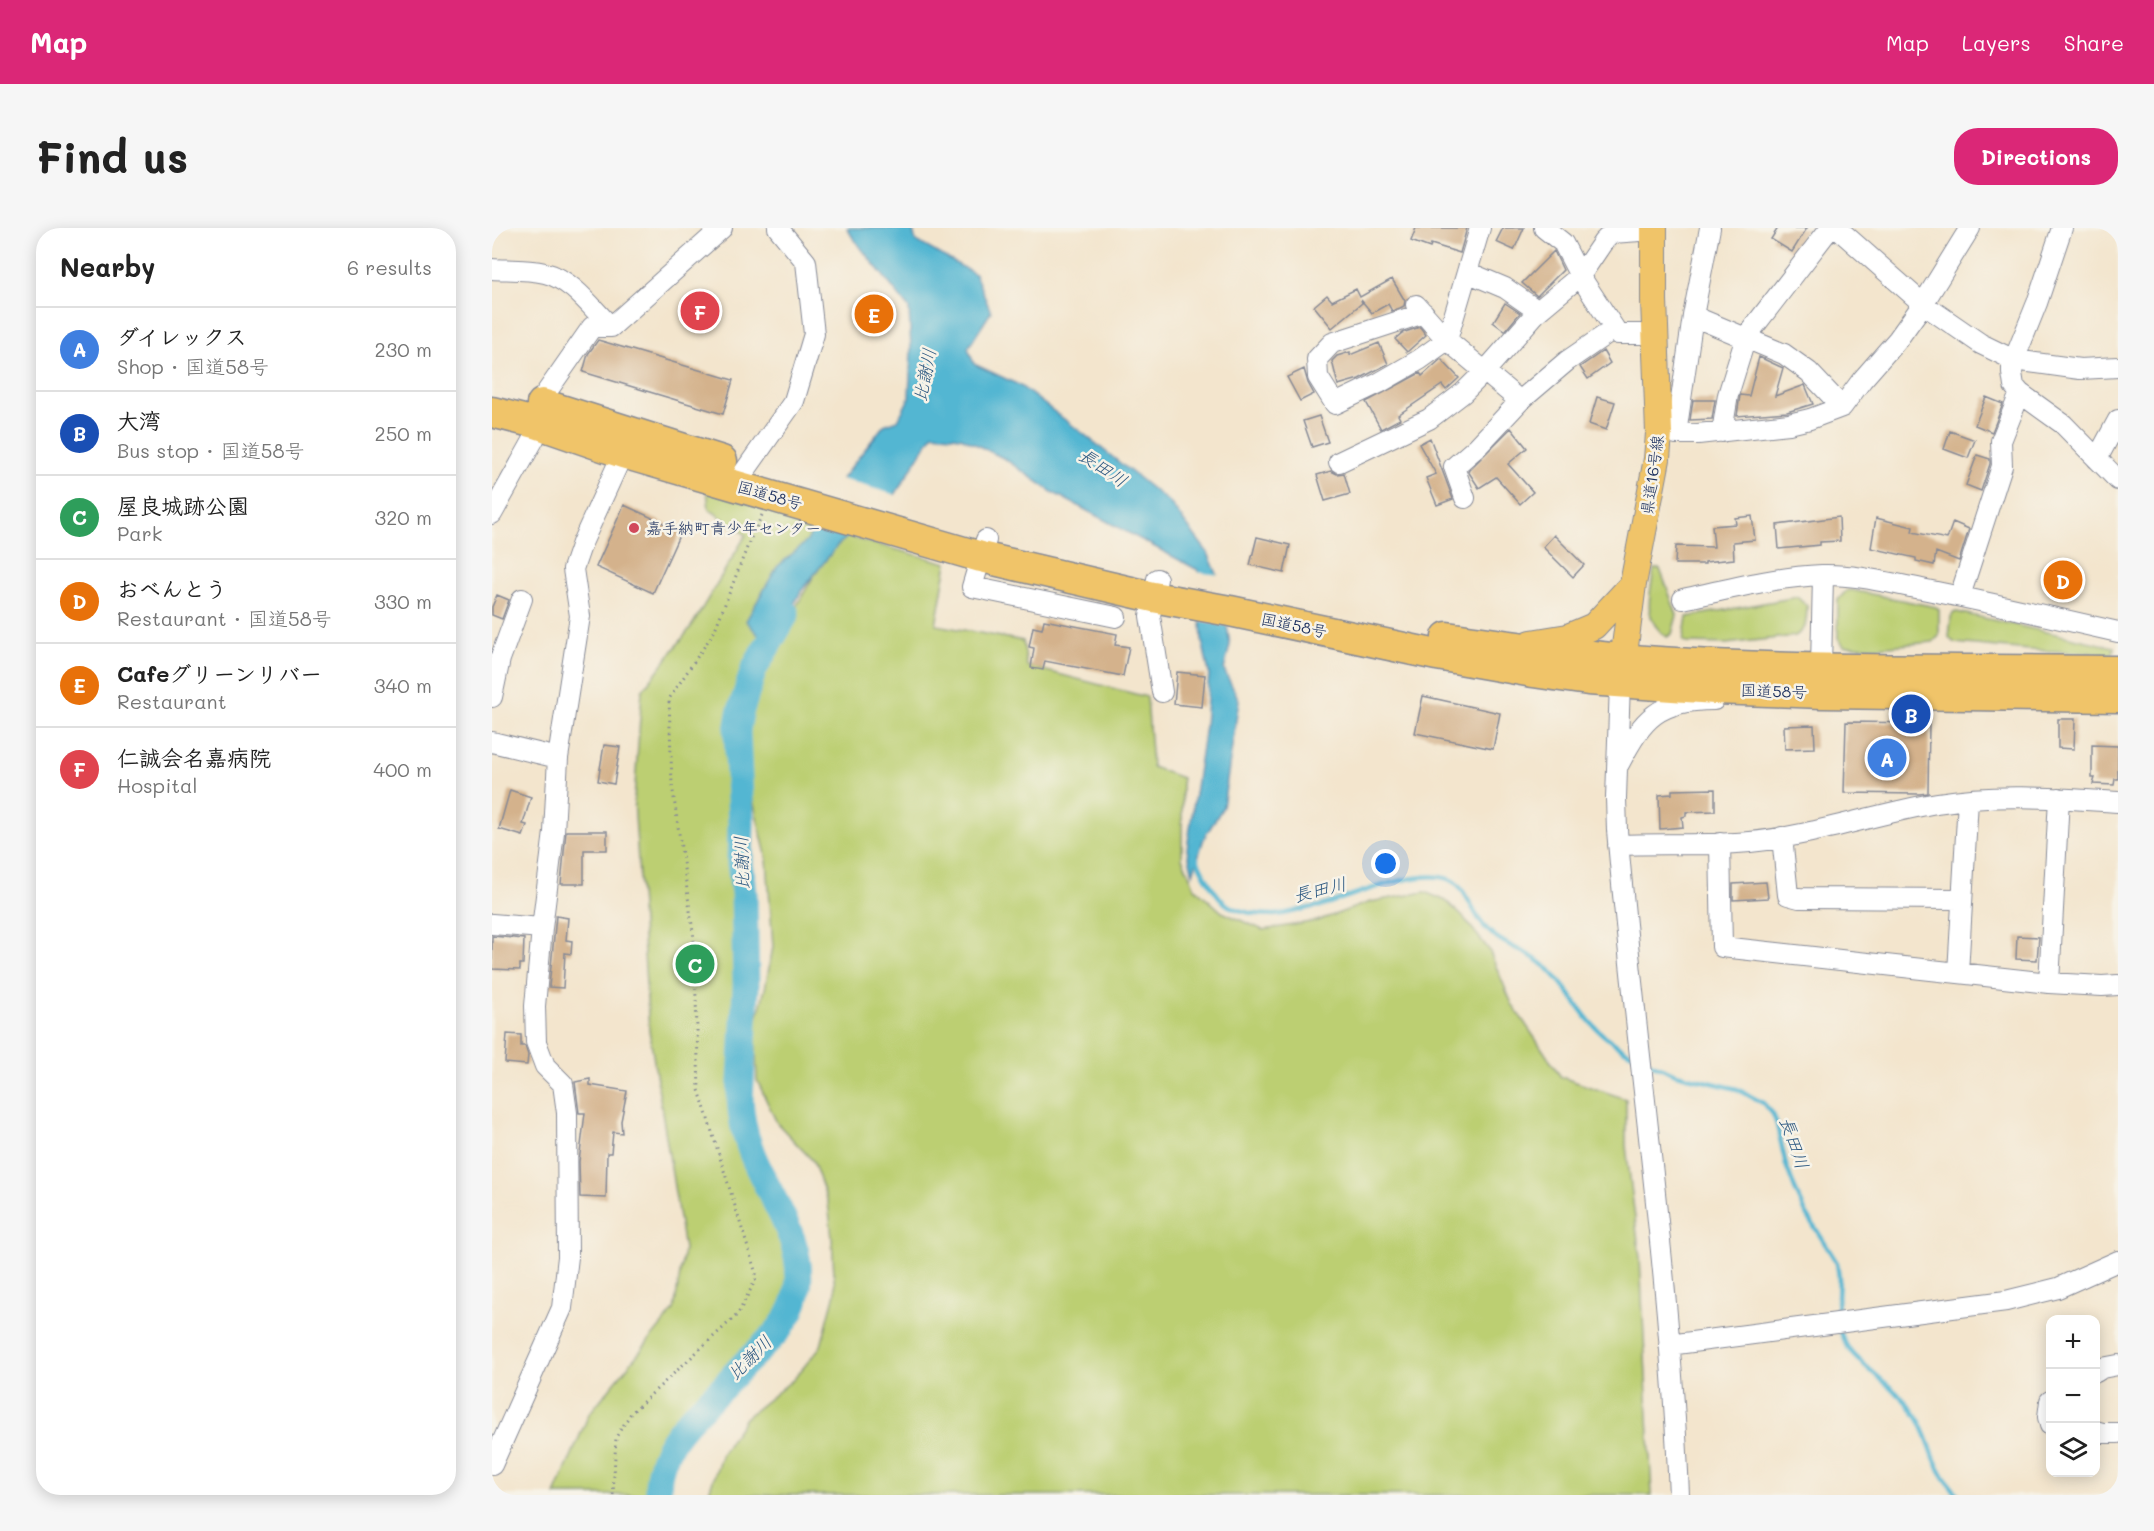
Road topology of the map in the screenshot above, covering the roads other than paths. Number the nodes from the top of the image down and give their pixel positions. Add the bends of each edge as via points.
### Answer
1 (722, 228) edge
2 (778, 228) edge
3 (1480, 228) edge
4 (1544, 228) edge
5 (1710, 228) edge
6 (1830, 228) edge
7 (1837, 228) edge
8 (1970, 228) edge
9 (2062, 228) edge
10 (1654, 229) edge
11 (492, 269) edge
12 (1467, 272) junction
13 (1580, 276) junction
14 (1923, 304) junction
15 (1538, 311) junction
16 (1693, 316) junction
17 (611, 327) junction
18 (1655, 334) junction
19 (1605, 335) dead end
20 (1746, 337) junction
21 (1447, 340) junction
22 (2013, 359) junction
23 (2118, 367) edge
24 (1484, 372) junction
25 (492, 392) edge
26 (2020, 393) junction
27 (1520, 400) junction
28 (1842, 407) junction
29 (492, 412) edge
30 (539, 414) junction
31 (2118, 420) edge
32 (1722, 432) junction
33 (1667, 433) junction
34 (623, 453) junction
35 (2097, 459) junction
36 (1339, 462) dead end
37 (741, 477) junction
38 (2118, 480) edge
39 (1465, 498) dead end
40 (492, 514) edge
41 (984, 548) junction
42 (1823, 575) junction
43 (1633, 584) junction
44 (1155, 588) junction
45 (1960, 596) junction
46 (522, 599) dead end
47 (1683, 599) dead end
48 (1229, 602) junction
49 (1116, 617) dead end
50 (2118, 632) edge
51 (1513, 646) junction
52 (1821, 668) junction
53 (2118, 670) edge
54 (1621, 671) junction
55 (1763, 691) junction
56 (1162, 692) dead end
57 (492, 697) edge
58 (2118, 697) edge
59 (492, 742) edge
60 (558, 759) junction
61 (1617, 769) junction
62 (2059, 798) junction
63 (1968, 800) junction
64 (2118, 801) edge
65 (1782, 837) junction
66 (1720, 843) junction
67 (1618, 846) junction
68 (1962, 899) junction
69 (492, 924) edge
70 (542, 928) junction
71 (1958, 973) junction
72 (2049, 983) junction
73 (2118, 985) edge
74 (2118, 1261) edge
75 (1669, 1345) junction
76 (2118, 1365) edge
77 (2100, 1369) edge
78 (2100, 1432) edge
79 (2118, 1433) edge
80 (492, 1465) edge
81 (1678, 1495) edge

1 - 17 street
2 - 37 street via 806,262 814,334 794,401
3 - 12 street
4 - 13 street via 1563,243
5 - 16 street
6 - 20 street
7 - 14 street
8 - 14 street
9 - 22 street
10 - 13 street via 1612,232
10 - 18 main road, 県道16号線
11 - 17 street via 547,273 568,284
12 - 15 street via 1505,288
12 - 21 street
13 - 15 street
13 - 18 street via 1618,334
14 - 22 street via 1981,344
14 - 28 street
15 - 24 street
16 - 20 street
16 - 33 street
17 - 30 street via 592,327
18 - 33 main road, 県道16号線
19 - 27 street
20 - 28 street via 1784,354
20 - 32 street via 1728,395
21 - 21 street via 1420,309 1332,343 1317,359 1318,377 1335,404 1389,378
21 - 24 street
22 - 23 street via 2080,369
22 - 26 street via 2014,386
24 - 27 street
24 - 36 street via 1429,418
25 - 30 highway, 国道58号
26 - 35 street via 2063,424
26 - 45 street via 2001,441 2002,466
27 - 39 street via 1454,467
28 - 32 street via 1789,424
29 - 30 highway, 国道58号
30 - 34 highway, 国道58号
30 - 37 highway, 国道58号
30 - 40 street via 534,438
31 - 35 street
32 - 33 street
33 - 43 main road, 県道16号線
34 - 37 highway, 国道58号
34 - 60 street via 573,569 580,616
35 - 38 street
37 - 41 highway, 国道58号
41 - 44 highway, 国道58号
41 - 49 street via 972,587
42 - 45 street via 1857,577
42 - 47 street via 1748,584
42 - 52 street
43 - 51 main road via 1594,626 1568,637
43 - 54 main road, 県道16号線
44 - 48 highway, 国道58号
44 - 56 street via 1150,616
45 - 50 street
46 - 57 street via 500,659
48 - 51 highway, 国道58号
48 - 54 highway, 国道58号 via 1437,655 1562,677
51 - 54 highway, 国道58号
52 - 53 highway, 国道58号
52 - 54 highway, 国道58号
54 - 55 highway, 国道58号
54 - 61 street
55 - 58 highway, 国道58号
55 - 61 street via 1725,700 1681,703 1660,711 1644,723
59 - 60 street
60 - 70 street
61 - 67 street
62 - 63 street
62 - 64 street
62 - 72 street
63 - 65 street via 1912,808
63 - 68 street
65 - 66 street
65 - 68 street via 1788,895
66 - 67 street
66 - 71 street via 1722,948
67 - 75 street
68 - 71 street
69 - 70 street
70 - 80 street via 536,1042 545,1066 563,1084 568,1257 562,1308
71 - 72 street
72 - 73 street
74 - 75 street via 2034,1296
75 - 81 street
76 - 77 street
78 - 79 street

